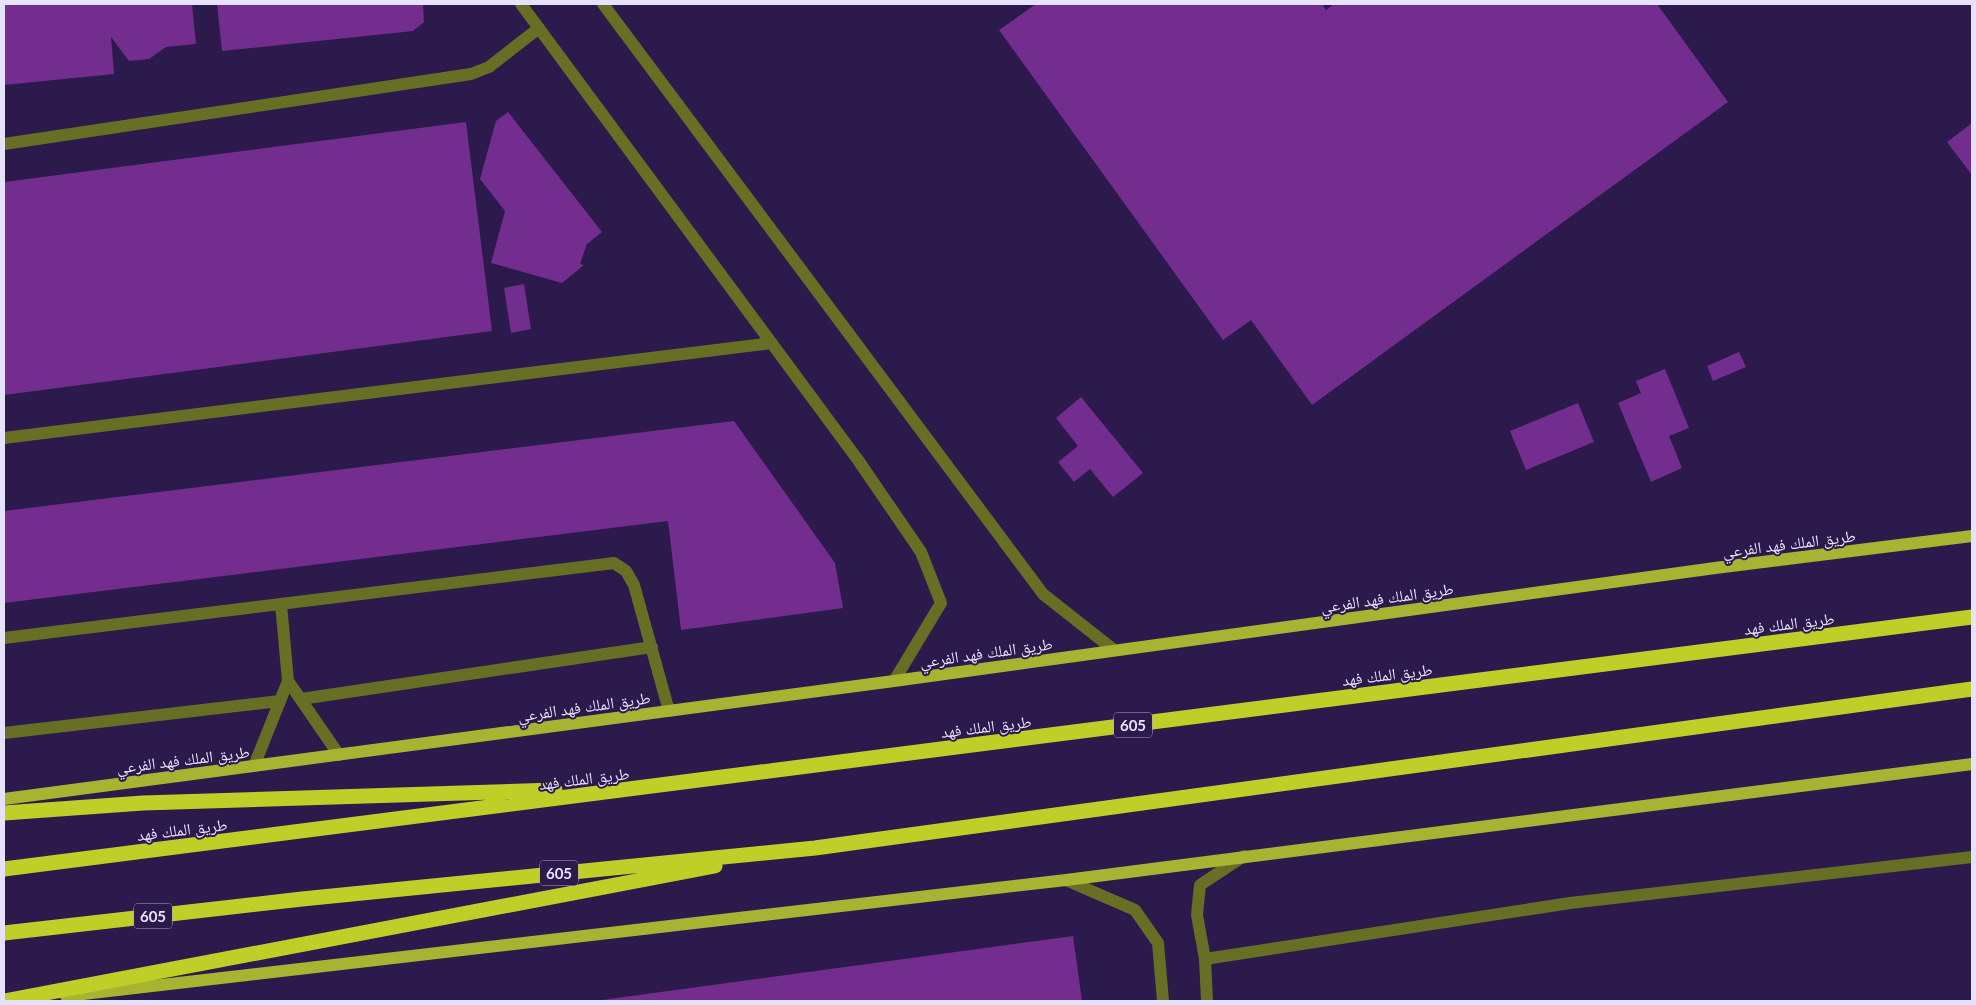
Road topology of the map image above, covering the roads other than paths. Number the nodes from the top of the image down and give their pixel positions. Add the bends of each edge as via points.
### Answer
1 (522, 4) edge
2 (604, 4) edge
3 (539, 28) junction
4 (4, 144) edge
5 (772, 343) junction
6 (4, 438) edge
7 (1972, 536) edge
8 (280, 604) junction
9 (1972, 618) edge
10 (4, 638) edge
11 (652, 647) junction
12 (1114, 650) junction
13 (288, 681) junction
14 (894, 681) junction
15 (1972, 689) edge
16 (300, 699) junction
17 (280, 701) junction
18 (669, 711) junction
19 (4, 733) edge
20 (339, 755) junction
21 (1972, 764) edge
22 (254, 766) junction
23 (646, 787) junction
24 (4, 799) edge
25 (4, 814) edge
26 (815, 848) junction
27 (1246, 856) junction
28 (1972, 857) edge
29 (4, 869) edge
30 (1066, 880) junction
31 (4, 933) edge
32 (1205, 959) junction
33 (4, 1001) edge
34 (19, 1001) edge
35 (1163, 1001) edge
36 (1208, 1001) edge

1 - 3 street
2 - 12 street via 1043,594
3 - 4 street via 489,67 471,74
3 - 5 street
5 - 6 street
5 - 14 street via 858,460 920,552 941,603
7 - 12 main road, طريق الملك فهد الفرعي
8 - 10 street
8 - 11 street via 614,563 626,571 634,585
8 - 13 street
9 - 23 highway, طريق الملك فهد / 605
11 - 16 street
11 - 18 street
12 - 14 main road, طريق الملك فهد الفرعي
13 - 16 street
13 - 17 street
14 - 18 main road, طريق الملك فهد الفرعي
15 - 26 highway, 605
16 - 20 street
17 - 19 street
17 - 22 street
18 - 20 main road, طريق الملك فهد الفرعي
20 - 22 main road, طريق الملك فهد الفرعي
21 - 27 main road
22 - 24 main road, طريق الملك فهد الفرعي
23 - 25 highway via 143,803
23 - 29 highway, طريق الملك فهد / 605
26 - 31 highway, 605 via 302,899
26 - 33 highway
27 - 30 main road
27 - 32 street via 1200,885 1197,915
28 - 32 street via 1570,903
30 - 34 main road
30 - 35 street via 1135,910 1158,943
32 - 36 street

